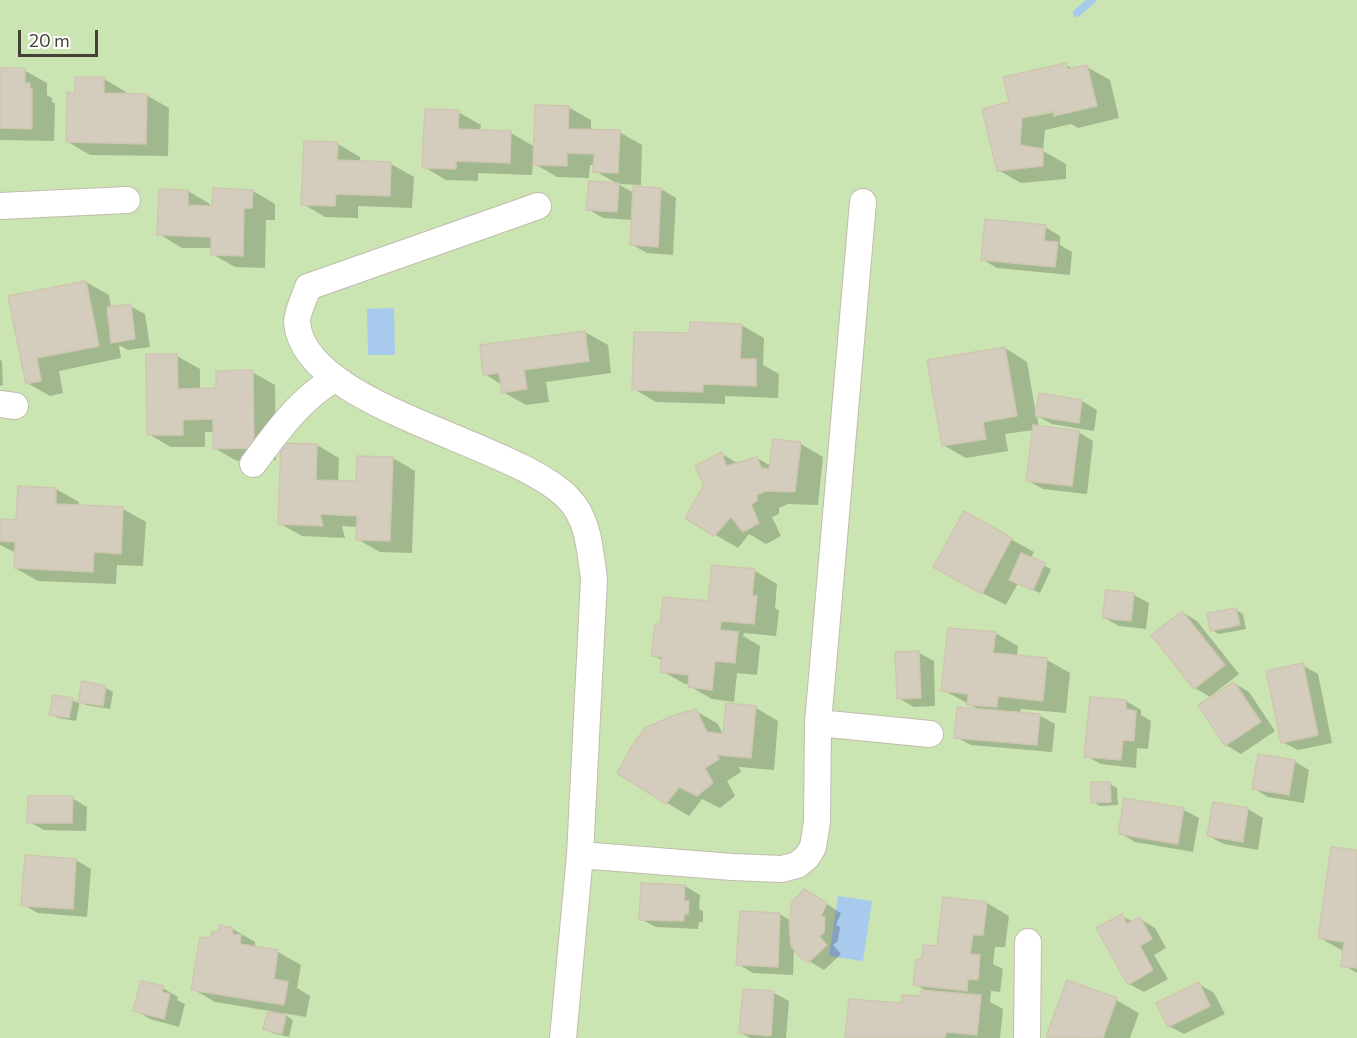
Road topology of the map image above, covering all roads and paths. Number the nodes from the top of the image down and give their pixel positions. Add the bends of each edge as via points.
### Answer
1 (127, 200) dead end
2 (864, 202) dead end
3 (0, 206) edge
4 (538, 206) dead end
5 (334, 379) junction
6 (253, 465) dead end
7 (818, 723) junction
8 (930, 734) dead end
9 (579, 855) junction
10 (1028, 942) dead end
11 (563, 1038) edge
12 (1028, 1038) edge

1 - 3 street
2 - 7 street
4 - 5 street via 308,287 297,320 304,348
5 - 6 street via 292,413
5 - 9 street via 367,399 543,478 569,499 583,520 594,579
7 - 8 street
7 - 9 street via 818,822 813,847 797,866 732,867
9 - 11 street
10 - 12 street

